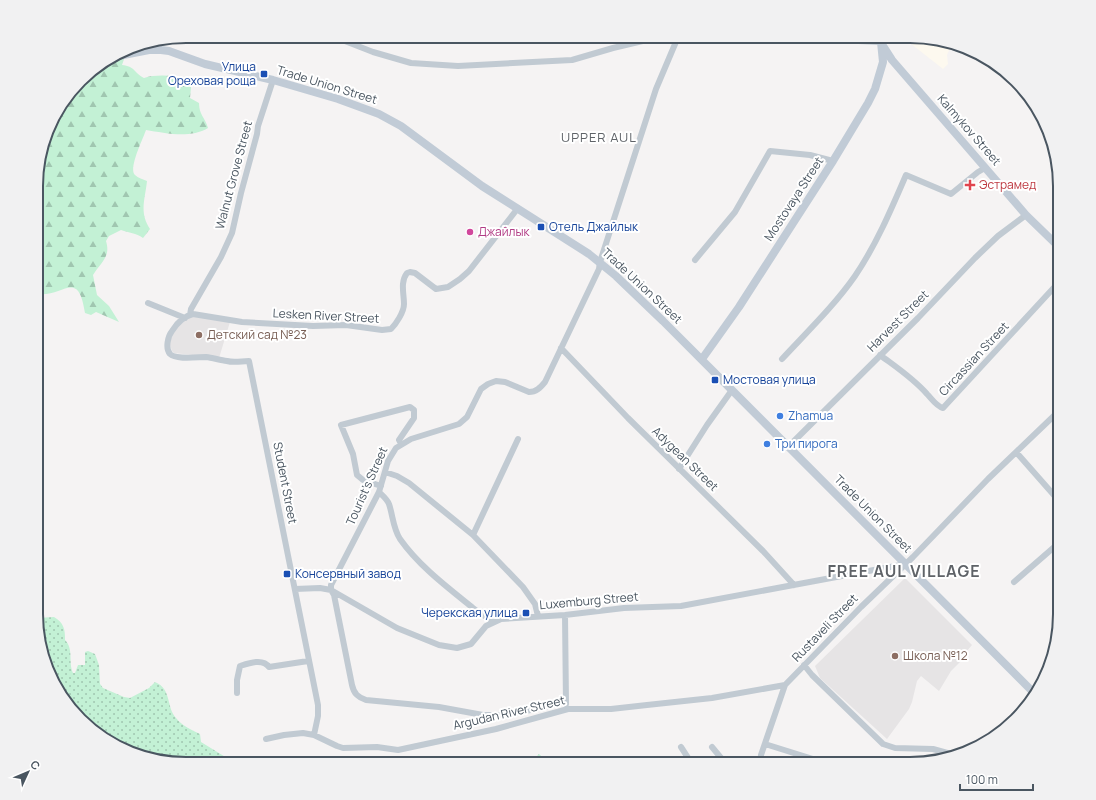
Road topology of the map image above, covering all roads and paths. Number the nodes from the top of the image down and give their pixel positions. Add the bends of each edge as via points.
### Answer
1 (350, 43) edge
2 (634, 43) edge
3 (675, 43) edge
4 (881, 43) edge
5 (884, 43) edge
6 (135, 53) edge
7 (273, 80) junction
8 (833, 161) junction
9 (985, 168) junction
10 (518, 208) junction
11 (1026, 215) junction
12 (1053, 241) edge
13 (694, 260) dead end
14 (600, 262) junction
15 (1053, 289) edge
16 (148, 303) dead end
17 (187, 316) junction
18 (561, 348) junction
19 (880, 355) junction
20 (702, 359) junction
21 (782, 359) dead end
22 (732, 390) junction
23 (1053, 417) edge
24 (518, 439) dead end
25 (400, 444) junction
26 (788, 446) junction
27 (1016, 452) junction
28 (679, 469) junction
29 (386, 472) junction
30 (381, 486) junction
31 (379, 492) junction
32 (1053, 494) edge
33 (473, 535) junction
34 (1053, 548) edge
35 (906, 564) junction
36 (1014, 582) dead end
37 (794, 585) junction
38 (295, 590) junction
39 (331, 590) junction
40 (564, 615) junction
41 (538, 616) junction
42 (492, 622) junction
43 (308, 660) junction
44 (804, 666) junction
45 (785, 685) junction
46 (1031, 690) edge
47 (237, 693) dead end
48 (565, 702) junction
49 (568, 709) junction
50 (314, 735) junction
51 (266, 739) dead end
52 (765, 744) junction
53 (681, 747) dead end
54 (712, 747) dead end
55 (945, 752) edge
56 (687, 757) edge
57 (720, 757) edge
58 (762, 757) edge
59 (806, 757) edge

1 - 2 street via 411,63 458,66 572,60
3 - 14 street, Tourist's Street via 656,89
4 - 8 street, Mostovaya Street via 882,62 875,89
5 - 9 street, Kalmykov Street via 892,60
6 - 7 street, Trade Union Street via 160,50
7 - 10 street, Trade Union Street via 371,110 389,119 482,186
7 - 17 street, Walnut Grove Street via 258,126 232,233
8 - 13 street via 810,155 770,151 735,212
8 - 20 street, Mostovaya Street via 739,307
9 - 11 street, Kalmykov Street
9 - 21 street via 951,194 906,175 883,228 854,276
10 - 14 street, Trade Union Street
10 - 17 street, Lesken River Street via 469,271 454,284 436,289 414,273 407,273 403,281 404,307 391,329 242,322
11 - 12 street, Kalmykov Street
11 - 19 street, Harvest Street via 975,258
14 - 18 street, Tourist's Street via 600,269
14 - 20 street, Trade Union Street
15 - 19 street, Circassian Street via 943,408 939,407 912,378
16 - 17 street
17 - 38 street, Student Street via 175,326 168,339 169,352 172,355 206,357 228,362 249,361
18 - 25 street, Tourist's Street via 544,382 536,391 529,392 505,382 493,382 481,389 467,417 459,424
18 - 28 street, Adygean Street
19 - 26 street, Harvest Street
20 - 22 street, Trade Union Street
22 - 26 street, Trade Union Street
22 - 28 street
23 - 27 street, Rustaveli Street
24 - 33 street
25 - 29 street, Tourist's Street via 392,454
25 - 30 street via 399,440 415,415 410,407 341,425 353,454 357,475 363,480
26 - 35 street, Trade Union Street
27 - 32 street
27 - 35 street, Rustaveli Street
28 - 37 street, Adygean Street
29 - 30 street, Tourist's Street
29 - 33 street via 409,483
30 - 31 street, Tourist's Street
31 - 39 street, Tourist's Street via 331,585
31 - 42 street via 389,504 397,534 418,560 430,573
33 - 41 street via 523,587 535,604
34 - 36 street
35 - 37 street, Luxemburg Street
35 - 44 street, Rustaveli Street
35 - 46 street, Trade Union Street
37 - 40 street, Luxemburg Street via 676,607 624,608
38 - 39 street
38 - 43 street, Student Street
39 - 42 street via 397,628 449,647 471,644
39 - 48 street via 354,693 359,697 450,708 483,716 518,713
40 - 41 street, Luxemburg Street
40 - 48 street via 567,685
41 - 42 street, Luxemburg Street
43 - 47 street via 269,666 262,662 240,666
43 - 50 street, Student Street via 318,711
44 - 45 street, Rustaveli Street
44 - 55 street via 883,744 895,748 933,749
45 - 49 street, Argudan River Street via 712,698 640,706
45 - 52 street, Rustaveli Street
48 - 49 street
49 - 50 street, Argudan River Street via 496,729 398,750 377,747 343,748
50 - 51 street, Argudan River Street via 303,733
52 - 58 street, Rustaveli Street
52 - 59 street
53 - 56 street
54 - 57 street

